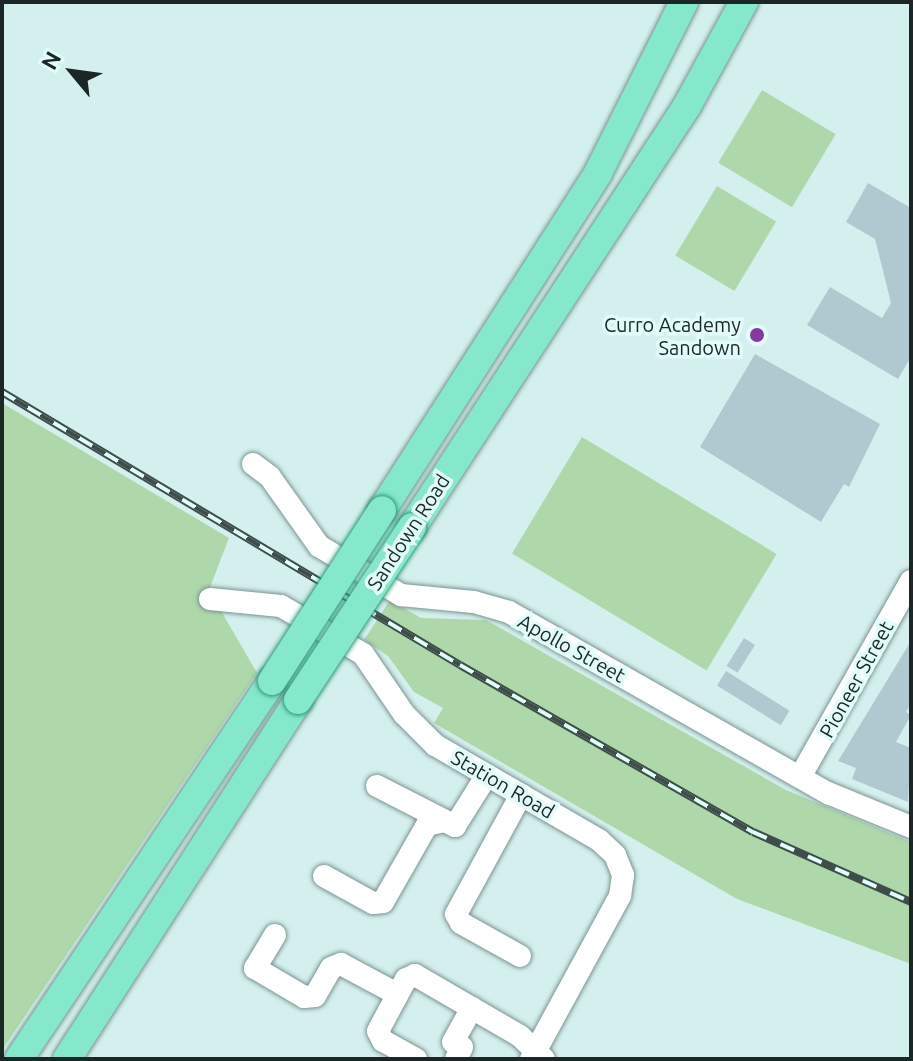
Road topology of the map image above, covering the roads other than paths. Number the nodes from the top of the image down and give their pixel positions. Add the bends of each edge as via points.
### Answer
1 (684, 2) edge
2 (744, 2) edge
3 (253, 464) dead end
4 (911, 581) edge
5 (210, 599) dead end
6 (487, 775) junction
7 (800, 777) junction
8 (377, 786) dead end
9 (521, 795) junction
10 (440, 822) junction
11 (911, 827) edge
12 (324, 876) dead end
13 (275, 935) dead end
14 (520, 956) dead end
15 (397, 994) junction
16 (472, 1008) junction
17 (537, 1056) edge
18 (19, 1059) edge
19 (67, 1059) edge
20 (416, 1059) edge
21 (456, 1059) edge

1 - 18 main road, Sandown Road, bridge via 598,173 272,681
2 - 19 main road, Sandown Road, bridge via 687,106
3 - 7 street, Apollo Street via 270,477 319,546 401,595 474,602 509,612
4 - 7 street, Pioneer Street
5 - 6 street, Station Road via 281,606 363,654 421,734
6 - 9 street, Station Road
6 - 10 street via 461,823 452,827
7 - 11 street, Apollo Street
8 - 10 street
9 - 14 street via 456,914 461,923
9 - 17 street, Station Road via 609,847 623,875 620,896
10 - 12 street via 427,825 379,903
13 - 15 street via 255,968 304,997 315,996 331,968 341,964
15 - 16 street via 408,977 419,975
15 - 20 street via 379,1035
16 - 17 street
16 - 21 street via 453,1042 462,1047

